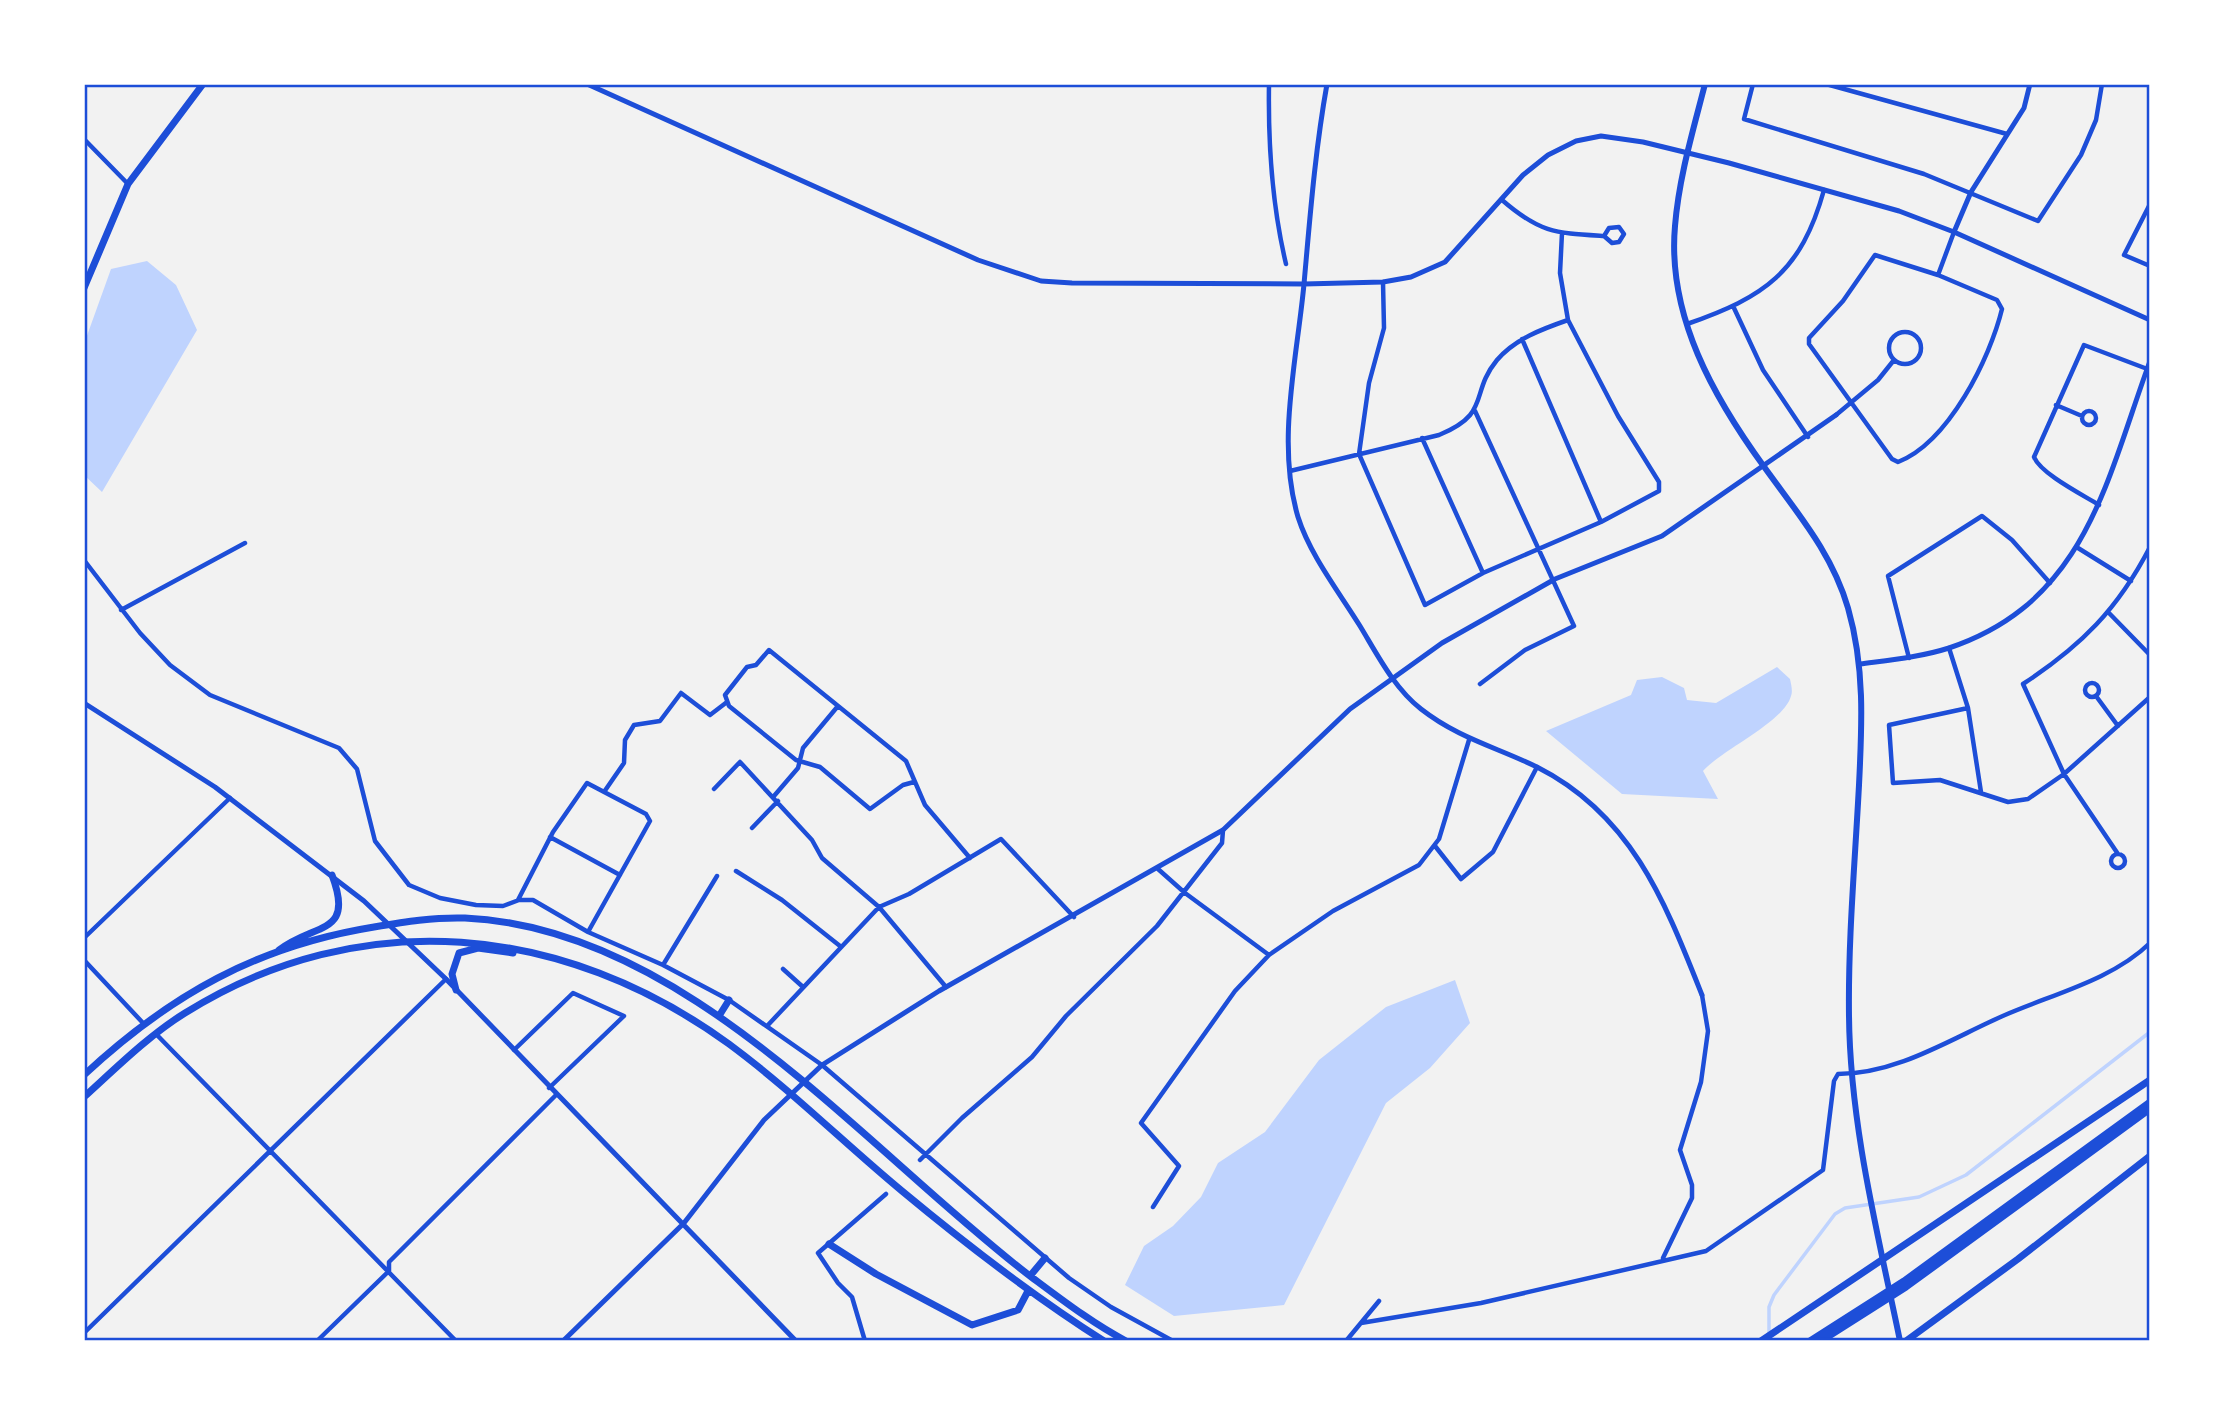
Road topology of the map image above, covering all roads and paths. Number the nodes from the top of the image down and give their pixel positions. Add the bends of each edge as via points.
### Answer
1 (203, 84) edge
2 (587, 84) edge
3 (1269, 84) edge
4 (1327, 84) edge
5 (1706, 84) edge
6 (1753, 84) edge
7 (1826, 84) edge
8 (2031, 84) edge
9 (2102, 84) edge
10 (2007, 134) junction
11 (84, 139) edge
12 (1687, 153) junction
13 (128, 184) junction
14 (1824, 190) junction
15 (1971, 192) junction
16 (1502, 200) junction
17 (2150, 204) edge
18 (1954, 232) junction
19 (1562, 233) junction
20 (1604, 236) dead end
21 (1286, 264) dead end
22 (2150, 267) edge
23 (1938, 275) junction
24 (1383, 282) junction
25 (1304, 284) junction
26 (84, 288) edge
27 (1734, 308) junction
28 (1568, 320) junction
29 (2150, 320) edge
30 (1688, 324) junction
31 (1522, 339) junction
32 (1894, 360) junction
33 (2150, 361) edge
34 (2148, 370) edge
35 (1853, 403) junction
36 (2056, 405) junction
37 (1475, 411) junction
38 (1836, 415) joint
39 (2082, 416) dead end
40 (1808, 437) junction
41 (1422, 438) junction
42 (1359, 454) junction
43 (1764, 467) junction
44 (1290, 471) junction
45 (2100, 506) junction
46 (1601, 522) junction
47 (246, 543) dead end
48 (1541, 547) junction
49 (2150, 547) edge
50 (2078, 548) junction
51 (84, 560) edge
52 (1483, 572) junction
53 (1555, 579) junction
54 (2131, 581) junction
55 (2051, 584) junction
56 (121, 610) junction
57 (2109, 613) junction
58 (1949, 648) junction
59 (2150, 655) edge
60 (1909, 657) junction
61 (1860, 664) junction
62 (1393, 679) junction
63 (1480, 684) dead end
64 (2096, 696) dead end
65 (2150, 697) edge
66 (727, 702) junction
67 (84, 703) edge
68 (838, 706) junction
69 (1968, 708) junction
70 (2118, 726) junction
71 (1469, 740) junction
72 (802, 761) junction
73 (1537, 768) junction
74 (2064, 774) junction
75 (914, 782) junction
76 (714, 789) dead end
77 (604, 792) junction
78 (1981, 792) junction
79 (774, 796) junction
80 (230, 798) junction
81 (778, 801) junction
82 (752, 828) dead end
83 (1223, 830) junction
84 (550, 838) junction
85 (1434, 846) junction
86 (2118, 854) dead end
87 (970, 858) junction
88 (1158, 869) junction
89 (736, 871) dead end
90 (332, 875) junction
91 (620, 875) junction
92 (717, 876) dead end
93 (1185, 893) junction
94 (518, 900) junction
95 (879, 907) junction
96 (1074, 916) junction
97 (388, 925) junction
98 (588, 932) junction
99 (84, 938) edge
100 (407, 942) junction
101 (2150, 943) edge
102 (839, 946) junction
103 (528, 952) junction
104 (276, 953) junction
105 (1269, 955) junction
106 (84, 960) edge
107 (663, 965) junction
108 (783, 969) dead end
109 (446, 979) junction
110 (803, 987) junction
111 (946, 987) junction
112 (456, 990) junction
113 (1702, 995) joint
114 (729, 1000) junction
115 (719, 1016) junction
116 (143, 1023) junction
117 (768, 1025) junction
118 (156, 1034) junction
119 (514, 1050) junction
120 (822, 1065) junction
121 (1853, 1074) junction
122 (84, 1075) edge
123 (2150, 1080) edge
124 (549, 1088) junction
125 (556, 1096) junction
126 (84, 1097) edge
127 (2150, 1102) edge
128 (2150, 1109) edge
129 (272, 1150) junction
130 (927, 1153) junction
131 (2150, 1156) edge
132 (920, 1160) dead end
133 (886, 1194) dead end
134 (1153, 1207) dead end
135 (684, 1223) junction
136 (829, 1244) junction
137 (1045, 1258) junction
138 (1663, 1258) junction
139 (1884, 1259) junction
140 (389, 1270) junction
141 (1030, 1276) junction
142 (1905, 1284) junction
143 (1028, 1292) junction
144 (1379, 1301) dead end
145 (1361, 1323) junction
146 (84, 1333) edge
147 (317, 1341) edge
148 (456, 1341) edge
149 (563, 1341) edge
150 (796, 1341) edge
151 (865, 1341) edge
152 (1104, 1341) edge
153 (1126, 1341) edge
154 (1173, 1341) edge
155 (1346, 1341) edge
156 (1761, 1341) edge
157 (1810, 1341) edge
158 (1821, 1341) edge
159 (1900, 1341) edge
160 (1906, 1341) edge

1 - 13 main road
2 - 25 street via 966,255 1041,281
3 - 21 street via 1275,210
4 - 25 street via 1312,180
5 - 12 main road
6 - 15 street via 1744,119 1868,155
7 - 10 street
8 - 10 street via 2024,108
9 - 15 street via 2096,120 2081,155 2038,221
10 - 15 street
11 - 13 street
12 - 14 street
12 - 16 street via 1601,136 1576,141 1548,155
12 - 30 main road via 1674,251
13 - 26 main road
14 - 18 street
14 - 27 street via 1809,233 1787,267 1766,288
15 - 18 street
16 - 19 street via 1539,228
16 - 24 street via 1445,262 1410,277
17 - 22 street via 2124,256
18 - 23 street
18 - 29 street
19 - 20 street
19 - 28 street via 1560,273
23 - 35 street via 1875,255 1843,301 1808,338
23 - 35 street via 2001,304 1997,330 1967,394 1941,427 1898,461 1892,459
24 - 25 street
24 - 42 street via 1384,328 1369,383
25 - 44 street via 1290,421
27 - 30 street
27 - 40 street via 1752,350
28 - 31 street
28 - 46 street via 1659,482 1660,491 1652,497
30 - 43 main road via 1706,376
31 - 37 street via 1496,362
31 - 46 street
32 - 32 street via 1889,347 1892,338 1907,332 1916,336 1922,349 1919,358 1904,365
32 - 35 street
33 - 34 street
34 - 36 street via 2084,345
34 - 45 street
35 - 38 street
36 - 39 street
36 - 45 street via 2035,460
37 - 41 street via 1457,428
37 - 48 street
38 - 40 street
40 - 43 street
41 - 42 street
41 - 52 street
42 - 44 street
42 - 52 street via 1425,605
43 - 53 street via 1662,536
43 - 61 main road via 1821,543 1849,612
44 - 62 street via 1299,519 1311,544
45 - 50 street
46 - 48 street
47 - 56 street
48 - 52 street
48 - 53 street
49 - 54 street
50 - 54 street
50 - 55 street
51 - 56 street
53 - 62 street via 1474,623
53 - 63 street via 1574,626 1525,650
54 - 57 street
55 - 58 street via 2011,618
55 - 60 street via 2012,540 1982,516 1889,574
56 - 94 street via 170,665 210,695 339,748 357,769 375,841 409,885 440,898 476,905 503,906
57 - 59 street
57 - 74 street via 2066,656 2023,684
58 - 60 street
58 - 69 street
60 - 61 street
61 - 121 main road via 1863,709 1850,944
62 - 71 street via 1418,707
62 - 83 street via 1350,709
64 - 70 street
65 - 70 street
66 - 68 street via 725,695 747,667 769,650
66 - 72 street
66 - 77 street via 710,715 681,693 660,721 634,725 625,740 624,763
67 - 80 street
68 - 72 street via 803,748
68 - 75 street via 906,761
69 - 78 street
69 - 78 street via 1889,725 1893,783 1940,780
70 - 74 street
71 - 73 street
71 - 85 street via 1447,820
72 - 75 street via 820,767 870,809
72 - 79 street
73 - 85 street via 1493,852 1461,878
73 - 113 street via 1602,813 1628,841 1672,921
74 - 78 street via 2020,801 2008,802
74 - 86 street
75 - 87 street via 925,806
76 - 79 street via 740,762
77 - 84 street via 587,783
77 - 91 street via 646,814 650,821
79 - 81 street
80 - 90 street
80 - 99 street
81 - 82 street
81 - 95 street via 822,858
83 - 88 street
83 - 93 street via 1222,843
84 - 91 street
84 - 94 street
85 - 105 street via 1419,865 1333,911
87 - 95 street
87 - 96 street via 1001,839
88 - 93 street
88 - 96 street
89 - 102 street via 782,900
90 - 97 street
90 - 104 main road via 341,899 339,915 327,928 292,940
91 - 98 street
92 - 107 street
93 - 105 street
93 - 130 street via 1032,1057
94 - 98 street via 533,900
95 - 102 street
95 - 111 street
96 - 111 street
97 - 100 street
97 - 104 main road
97 - 115 main road via 467,918 538,930 621,960
98 - 107 street
100 - 103 main road via 481,942
100 - 109 street
100 - 118 main road via 363,945 288,964 186,1012
101 - 121 street via 2104,974 1922,1054
102 - 110 street
103 - 112 main road via 459,953 453,964
103 - 143 main road via 621,981 728,1044
104 - 116 main road via 225,972
105 - 134 street via 1235,992 1141,1123 1179,1166
106 - 116 street
107 - 114 street
108 - 110 street
109 - 112 street
109 - 129 street
110 - 117 street
111 - 120 street
112 - 119 street
113 - 138 street via 1708,1031 1701,1082 1680,1150 1692,1198
114 - 115 main road
114 - 117 street
115 - 141 main road
116 - 122 main road
117 - 120 street
118 - 126 main road
118 - 129 street
119 - 124 street
119 - 124 street via 573,993 624,1016
120 - 130 street
120 - 135 street via 764,1120
121 - 138 street via 1838,1074 1833,1081 1822,1171 1706,1251
121 - 139 main road via 1870,1199
123 - 139 main road
124 - 125 street
125 - 135 street
125 - 140 street via 389,1262
127 - 142 main road
128 - 142 main road
129 - 140 street
129 - 146 street
130 - 132 street
130 - 137 street
131 - 160 main road
133 - 136 street
135 - 149 street
135 - 150 street
136 - 143 main road via 972,1325 1018,1310
136 - 151 street via 818,1253 852,1297
137 - 141 main road
137 - 154 street via 1111,1307
138 - 145 street via 1481,1303
139 - 156 main road
139 - 159 main road
140 - 147 street
140 - 148 street
141 - 153 main road
142 - 157 main road
142 - 158 main road
143 - 152 main road
144 - 145 street
145 - 155 street

